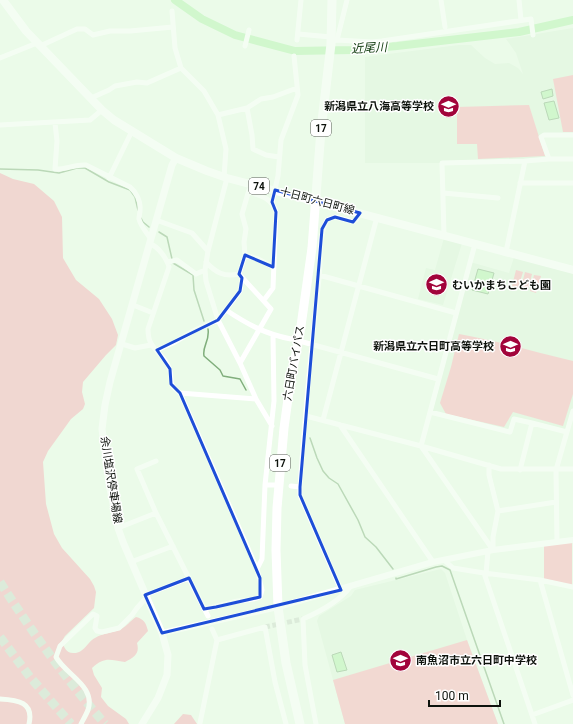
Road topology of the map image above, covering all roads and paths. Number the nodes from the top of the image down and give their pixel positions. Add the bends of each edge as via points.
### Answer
1 (3, 0) edge
2 (301, 0) edge
3 (332, 0) edge
4 (347, 0) edge
5 (441, 0) edge
6 (518, 0) edge
7 (172, 11) dead end
8 (521, 20) junction
9 (173, 27) junction
10 (445, 27) dead end
11 (250, 30) dead end
12 (298, 34) junction
13 (532, 34) dead end
14 (297, 40) dead end
15 (332, 41) junction
16 (39, 44) junction
17 (245, 46) dead end
18 (294, 56) dead end
19 (0, 58) edge
20 (181, 68) junction
21 (297, 88) junction
22 (91, 98) junction
23 (247, 108) junction
24 (102, 110) junction
25 (218, 115) junction
26 (55, 123) junction
27 (0, 125) edge
28 (132, 131) junction
29 (573, 135) edge
30 (279, 157) junction
31 (176, 158) junction
32 (549, 159) junction
33 (573, 159) edge
34 (525, 161) junction
35 (226, 177) junction
36 (109, 178) junction
37 (252, 183) junction
38 (520, 183) junction
39 (573, 183) edge
40 (275, 190) junction
41 (249, 192) junction
42 (443, 193) junction
43 (498, 198) dead end
44 (316, 201) junction
45 (272, 202) junction
46 (360, 213) junction
47 (377, 217) junction
48 (156, 220) junction
49 (444, 235) junction
50 (151, 241) junction
51 (475, 244) junction
52 (208, 250) junction
53 (506, 252) junction
54 (245, 255) junction
55 (168, 262) junction
56 (206, 262) junction
57 (273, 267) junction
58 (205, 270) junction
59 (573, 270) edge
60 (319, 275) junction
61 (240, 276) junction
62 (358, 286) junction
63 (264, 300) junction
64 (133, 305) junction
65 (226, 310) junction
66 (153, 313) junction
67 (456, 313) junction
68 (218, 320) junction
69 (260, 330) junction
70 (273, 336) junction
71 (290, 339) dead end
72 (303, 342) dead end
73 (122, 344) junction
74 (151, 345) junction
75 (311, 345) junction
76 (157, 350) junction
77 (341, 353) junction
78 (240, 363) junction
79 (438, 379) junction
80 (180, 393) junction
81 (256, 399) junction
82 (573, 411) edge
83 (430, 412) junction
84 (306, 416) junction
85 (323, 420) junction
86 (532, 423) junction
87 (340, 425) junction
88 (272, 426) junction
89 (567, 432) junction
90 (421, 446) junction
91 (156, 461) dead end
92 (489, 465) junction
93 (573, 469) edge
94 (520, 470) junction
95 (556, 470) junction
96 (265, 485) junction
97 (276, 485) dead end
98 (291, 486) dead end
99 (300, 487) junction
100 (556, 502) junction
101 (498, 511) junction
102 (156, 513) junction
103 (118, 528) junction
104 (573, 540) edge
105 (557, 542) junction
106 (173, 546) junction
107 (491, 551) junction
108 (444, 560) junction
109 (131, 562) junction
110 (434, 562) junction
111 (257, 569) junction
112 (485, 573) junction
113 (189, 578) junction
114 (540, 580) junction
115 (350, 587) junction
116 (573, 587) edge
117 (341, 590) junction
118 (146, 596) junction
119 (278, 607) junction
120 (204, 609) junction
121 (208, 616) dead end
122 (212, 629) dead end
123 (162, 633) junction
124 (217, 640) junction
125 (573, 695) edge
126 (0, 699) edge
127 (573, 700) edge
128 (532, 715) junction
129 (200, 723) dead end
130 (29, 724) edge
131 (81, 724) edge
132 (142, 724) edge
133 (286, 724) edge
134 (300, 724) edge
135 (316, 724) edge
136 (535, 724) edge

1 - 16 main road, 十日町六日町線 / 74 via 26,32
2 - 12 street
3 - 15 highway, 六日町バイパス / 17
4 - 15 street
5 - 10 street
6 - 8 street
7 - 9 street
8 - 13 street via 530,19
8 - 15 street via 382,41
9 - 16 street via 130,32 110,31 93,35 85,29 77,29
9 - 20 street via 175,48
11 - 17 street
12 - 14 street
12 - 15 street
15 - 44 highway, 六日町バイパス / 17 via 321,130
16 - 19 street
16 - 22 main road, 十日町六日町線 / 74
18 - 21 street
20 - 22 street via 147,83 114,86
20 - 25 street via 204,91
21 - 23 street via 261,99
21 - 30 street via 298,95 281,140
22 - 24 main road, 十日町六日町線 / 74
23 - 25 street
23 - 30 street via 253,148 266,155
24 - 26 street via 90,120
24 - 28 main road, 十日町六日町線 / 74
25 - 35 street via 226,149
26 - 27 street
26 - 36 street via 55,169 86,165
28 - 31 main road, 十日町六日町線 / 74
28 - 36 street
29 - 32 street via 541,137
30 - 40 street
31 - 35 main road, 十日町六日町線 / 74
31 - 48 main road, 余川塩沢停車場線
32 - 33 street
32 - 34 street
34 - 38 street
34 - 42 street via 442,163
35 - 37 main road, 十日町六日町線 / 74
35 - 52 street
36 - 50 street via 130,186 135,191 141,225
37 - 40 main road, 十日町六日町線 / 74
37 - 41 street
38 - 39 street
38 - 53 street
40 - 44 main road, 十日町六日町線 / 74
40 - 45 street
41 - 45 street via 266,197
41 - 54 street via 242,214 246,229
42 - 43 street
42 - 49 street
44 - 46 main road, 十日町六日町線 / 74
44 - 119 highway, 六日町バイパス / 17 via 312,248 279,467 276,550
45 - 57 street via 276,212
46 - 47 main road, 十日町六日町線 / 74
46 - 60 street via 353,222 335,217 328,220 322,229
47 - 49 main road, 十日町六日町線 / 74
47 - 62 street
48 - 50 main road, 余川塩沢停車場線
48 - 52 street via 192,233
49 - 51 main road, 十日町六日町線 / 74
50 - 55 street
50 - 64 main road, 余川塩沢停車場線
51 - 53 main road, 十日町六日町線 / 74
51 - 67 street
52 - 56 street
53 - 59 main road, 十日町六日町線 / 74
54 - 57 street
54 - 61 street
55 - 58 street via 177,260 196,274
55 - 66 street via 168,271
56 - 58 street
56 - 61 street via 220,274
57 - 63 street via 273,288
58 - 68 street
60 - 62 street
60 - 75 street
61 - 63 street
61 - 65 street via 240,291
62 - 67 street
62 - 77 street
63 - 69 street via 271,309
64 - 66 street
64 - 73 main road, 余川塩沢停車場線
65 - 68 street
65 - 69 street
66 - 74 street via 148,329
67 - 79 street
68 - 76 street
68 - 78 street
69 - 70 street
69 - 78 street
70 - 71 street
70 - 88 street
72 - 75 street
73 - 74 street via 135,348
73 - 103 main road, 余川塩沢停車場線 via 105,405 102,429
74 - 76 street
75 - 77 street
75 - 84 street
76 - 80 street via 170,369 171,384
77 - 79 street
77 - 85 street
78 - 81 street
79 - 83 street
80 - 81 street
80 - 111 street
81 - 88 street
82 - 89 street
83 - 86 street via 510,432 514,418
83 - 90 street
84 - 85 street
84 - 99 street
85 - 87 street
86 - 89 street
86 - 94 street
87 - 90 street
87 - 110 street
88 - 96 street
89 - 95 street
90 - 92 street
90 - 107 street
91 - 102 street via 137,468
92 - 94 street via 501,469
92 - 101 street
93 - 95 street
94 - 95 street
95 - 100 street
96 - 97 street
96 - 111 street via 262,559
98 - 99 street
99 - 117 street via 300,495
100 - 101 street
100 - 105 street
101 - 107 street
102 - 103 street
102 - 106 street
103 - 109 main road, 余川塩沢停車場線
104 - 105 street
105 - 107 street
106 - 109 street
106 - 113 street
107 - 108 street
107 - 112 street
108 - 110 street
108 - 112 street via 452,568
109 - 118 main road, 余川塩沢停車場線
110 - 115 street
111 - 120 street via 262,590 260,597
112 - 114 street
112 - 128 street
113 - 118 street
113 - 120 street
114 - 116 street
114 - 125 street
115 - 117 street
115 - 135 street via 328,606 303,619 306,665
117 - 119 street
118 - 123 main road, 余川塩沢停車場線
118 - 131 street via 132,616 119,628 97,631 94,628 97,616 93,614 60,646 56,657 60,664 88,694 88,711
119 - 123 street
119 - 134 highway, 六日町バイパス / 17 via 286,663
120 - 121 street
122 - 124 street
123 - 132 main road, 余川塩沢停車場線 via 168,655 167,675 158,698
124 - 129 street
124 - 133 street via 265,627
126 - 130 street via 10,699 28,707 31,712
127 - 128 street
128 - 136 street

